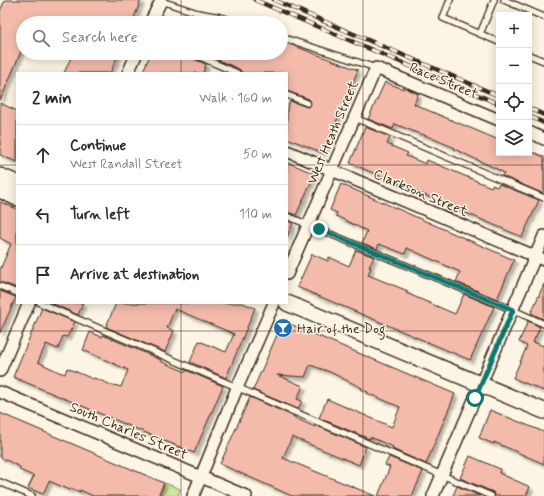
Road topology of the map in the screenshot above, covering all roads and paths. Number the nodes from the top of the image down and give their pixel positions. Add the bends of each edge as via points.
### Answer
1 (450, 0) edge
2 (494, 0) edge
3 (504, 0) edge
4 (161, 1) joint
5 (154, 16) edge
6 (214, 16) edge
7 (544, 17) edge
8 (480, 34) junction
9 (288, 39) edge
10 (496, 41) edge
11 (532, 56) edge
12 (134, 60) edge
13 (207, 60) edge
14 (544, 61) edge
15 (376, 68) junction
16 (128, 72) edge
17 (235, 72) edge
18 (288, 95) edge
19 (307, 103) dead end
20 (355, 118) junction
21 (496, 119) edge
22 (532, 133) edge
23 (544, 139) edge
24 (288, 151) edge
25 (332, 170) junction
26 (0, 176) edge
27 (16, 183) edge
28 (0, 190) edge
29 (16, 198) edge
30 (544, 198) edge
31 (288, 216) edge
32 (309, 225) junction
33 (544, 236) edge
34 (540, 258) edge
35 (288, 272) edge
36 (0, 286) edge
37 (16, 293) edge
38 (288, 303) edge
39 (29, 304) edge
40 (42, 304) edge
41 (274, 304) edge
42 (513, 310) junction
43 (544, 324) edge
44 (0, 371) edge
45 (481, 385) junction
46 (237, 388) junction
47 (0, 392) edge
48 (544, 411) edge
49 (442, 475) junction
50 (200, 477) junction
51 (0, 482) edge
52 (32, 496) edge
53 (192, 496) edge
54 (246, 496) edge
55 (433, 496) edge
56 (491, 496) edge

1 - 8 lane via 442,18
2 - 8 lane
3 - 7 lane
4 - 5 street
4 - 6 lane
8 - 10 lane
9 - 15 lane
11 - 14 lane
12 - 16 street
13 - 17 lane
15 - 20 street, West Heath Street
15 - 21 street, Race Street
18 - 19 lane
20 - 25 street, West Heath Street
20 - 30 lane
22 - 23 street
24 - 25 street, Clarkson Street
25 - 32 street, West Heath Street
25 - 34 street, Clarkson Street
26 - 27 main road
28 - 29 main road
31 - 32 lane
32 - 35 street, West Heath Street
32 - 42 lane
33 - 34 street
34 - 42 street
36 - 37 lane
38 - 45 main road
39 - 44 street
40 - 46 lane
41 - 46 street
42 - 43 lane
42 - 45 street
45 - 48 main road
45 - 49 street
46 - 49 lane
46 - 50 street
47 - 50 street, South Charles Street
49 - 55 street
49 - 56 lane
50 - 53 street
50 - 54 street, South Charles Street
51 - 52 lane

